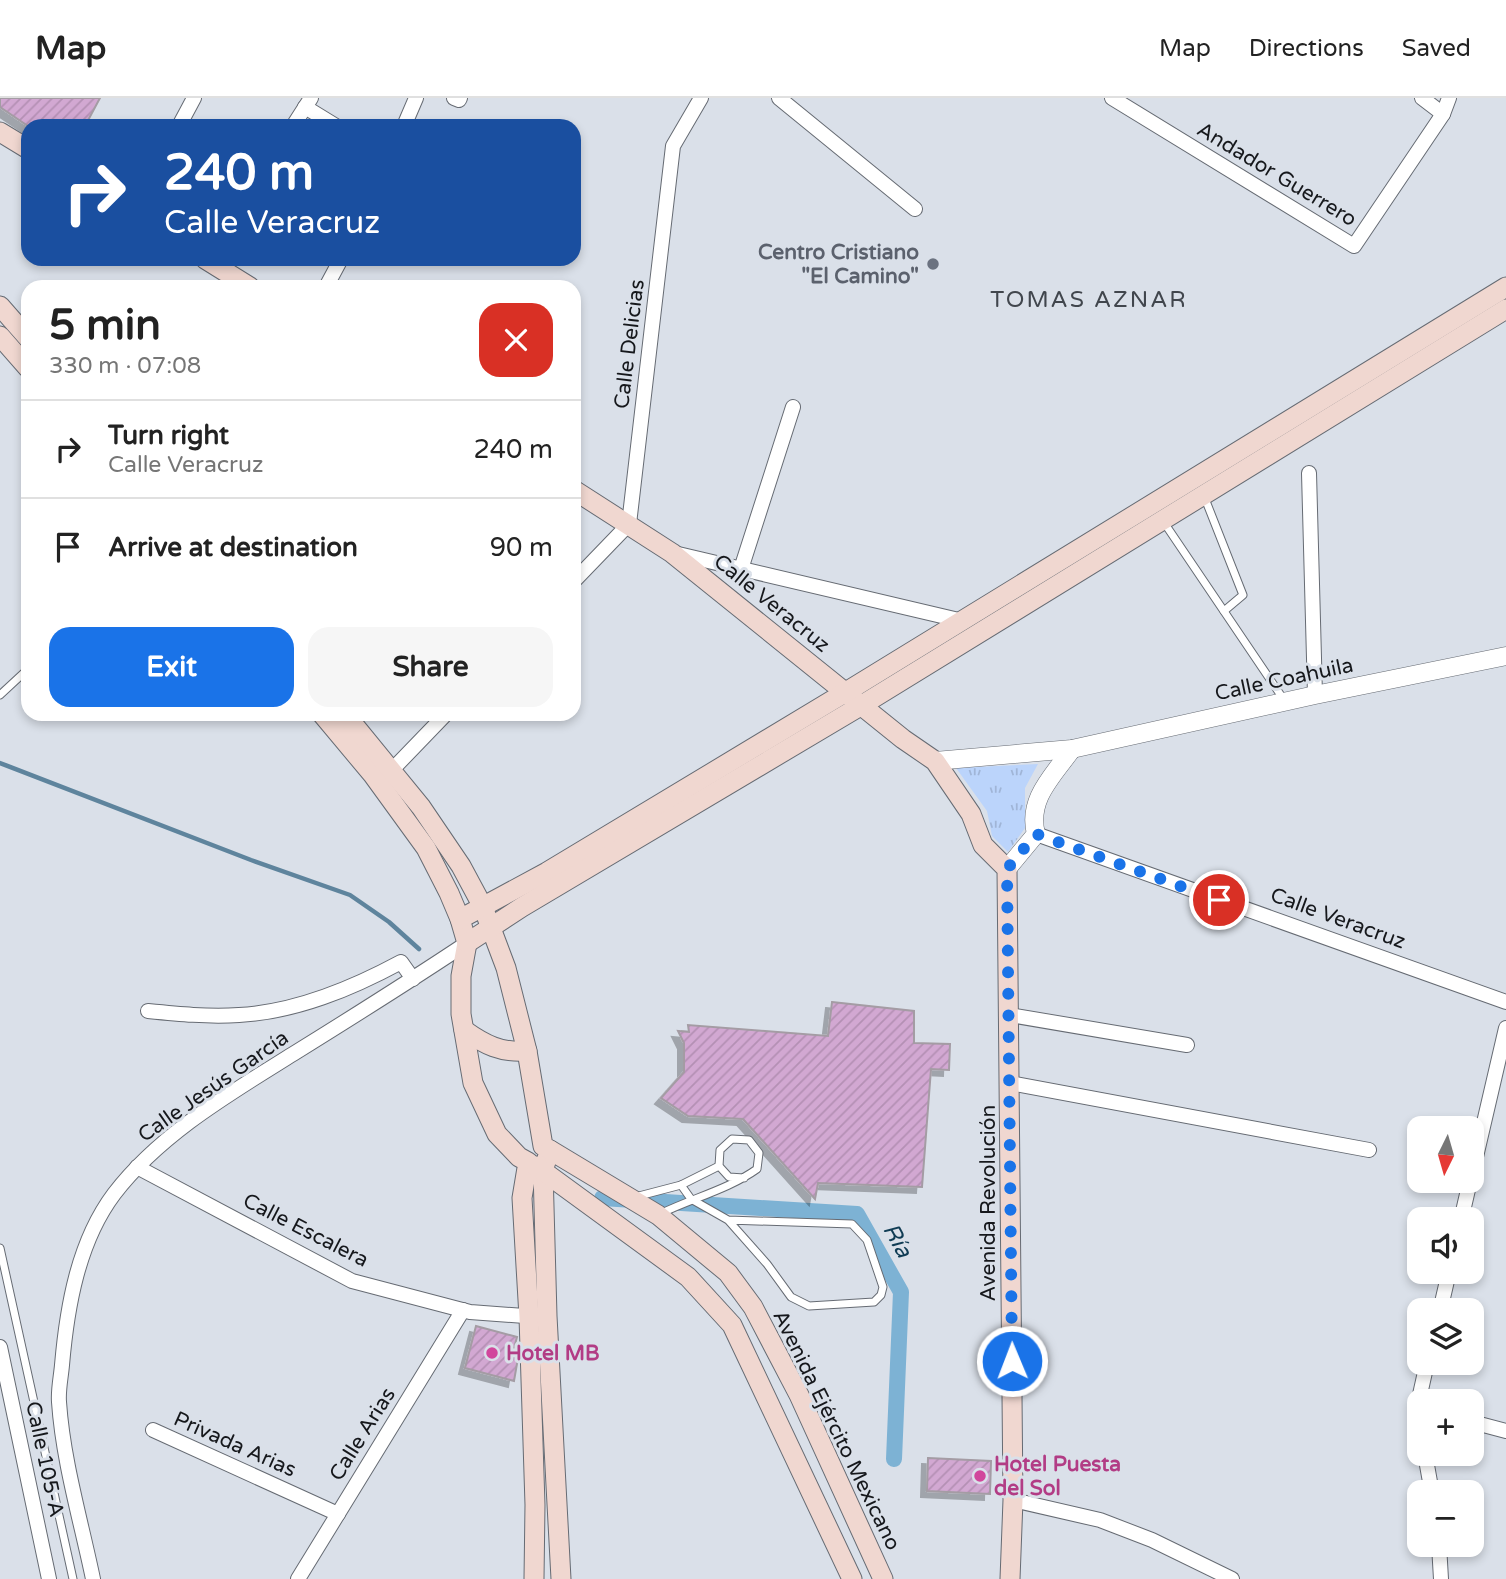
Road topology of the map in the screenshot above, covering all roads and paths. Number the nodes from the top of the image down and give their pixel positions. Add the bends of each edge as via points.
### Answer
1 (194, 98) edge
2 (416, 98) edge
3 (454, 98) edge
4 (460, 98) edge
5 (701, 98) edge
6 (779, 98) edge
7 (1422, 98) edge
8 (1449, 98) edge
9 (1114, 99) edge
10 (308, 102) edge
11 (1443, 114) junction
12 (183, 119) edge
13 (297, 119) edge
14 (328, 119) edge
15 (407, 119) edge
16 (0, 132) edge
17 (21, 145) edge
18 (915, 209) dead end
19 (218, 266) edge
20 (239, 280) edge
21 (1506, 287) edge
22 (0, 306) edge
23 (1506, 309) edge
24 (21, 330) edge
25 (0, 336) edge
26 (21, 360) edge
27 (793, 407) dead end
28 (1309, 473) dead end
29 (581, 493) edge
30 (1204, 495) junction
31 (1163, 520) junction
32 (629, 524) junction
33 (672, 553) junction
34 (741, 569) junction
35 (581, 574) edge
36 (1224, 611) junction
37 (963, 621) junction
38 (1506, 656) edge
39 (21, 676) edge
40 (846, 692) junction
41 (0, 695) edge
42 (1315, 695) junction
43 (1285, 702) junction
44 (862, 705) junction
45 (329, 721) edge
46 (349, 721) edge
47 (438, 721) edge
48 (1072, 749) junction
49 (935, 761) junction
50 (382, 773) junction
51 (1036, 834) junction
52 (1007, 869) junction
53 (483, 907) junction
54 (460, 919) junction
55 (489, 927) junction
56 (467, 943) junction
57 (413, 979) junction
58 (1506, 1002) edge
59 (148, 1011) dead end
60 (1010, 1015) junction
61 (1506, 1028) edge
62 (464, 1030) junction
63 (1187, 1045) dead end
64 (527, 1051) junction
65 (1010, 1083) junction
66 (1484, 1122) edge
67 (546, 1148) junction
68 (1369, 1150) dead end
69 (535, 1166) junction
70 (719, 1166) junction
71 (137, 1167) junction
72 (744, 1178) junction
73 (681, 1185) junction
74 (630, 1198) junction
75 (691, 1199) junction
76 (657, 1216) junction
77 (727, 1220) junction
78 (0, 1248) edge
79 (463, 1310) junction
80 (538, 1317) junction
81 (0, 1347) edge
82 (1484, 1425) edge
83 (153, 1430) dead end
84 (1506, 1431) edge
85 (1013, 1500) junction
86 (338, 1514) junction
87 (1440, 1557) edge
88 (49, 1579) edge
89 (73, 1579) edge
90 (93, 1579) edge
91 (298, 1579) edge
92 (534, 1579) edge
93 (561, 1579) edge
94 (852, 1579) edge
95 (883, 1579) edge
96 (1010, 1579) edge
97 (1232, 1579) edge
98 (1441, 1579) edge

1 - 12 street
2 - 15 street
3 - 4 street
5 - 32 street, Calle Delicias via 673,146
6 - 18 street
7 - 11 street
8 - 11 street
9 - 11 street, Andador Guerrero via 1354,246
10 - 13 street
10 - 14 street
16 - 17 main road
19 - 20 main road
21 - 37 main road
22 - 24 main road
23 - 30 main road
25 - 26 main road
27 - 34 street
28 - 42 street
29 - 32 main road, Calle Veracruz
30 - 31 main road
30 - 36 lane via 1243,595
31 - 36 lane
31 - 44 main road
32 - 33 main road, Calle Veracruz
32 - 35 street
33 - 34 street
33 - 40 main road, Calle Veracruz
34 - 37 street
36 - 43 lane
37 - 40 main road
38 - 42 street, Calle Coahuila
39 - 41 lane
40 - 44 main road, Calle Veracruz
40 - 53 main road
42 - 43 street, Calle Coahuila
43 - 48 street, Calle Coahuila
44 - 49 main road, Calle Veracruz
44 - 55 main road
45 - 50 main road
46 - 50 main road
47 - 50 street
48 - 49 street, Calle Coahuila
48 - 51 street via 1037,798
49 - 52 main road via 971,814 983,845
50 - 53 main road via 421,807
50 - 54 main road
51 - 52 street
51 - 58 street, Calle Veracruz
52 - 60 main road, Avenida Revolución
53 - 54 main road
53 - 55 main road
54 - 56 main road
55 - 56 main road
55 - 64 main road via 506,968
56 - 57 street, Calle Jesús García
56 - 62 main road via 461,976
57 - 59 street via 401,962 323,998 280,1008 241,1015
57 - 71 street, Calle Jesús García via 236,1090 168,1138
60 - 63 street
60 - 65 main road, Avenida Revolución
61 - 66 street
62 - 64 main road via 484,1045 508,1052
62 - 69 main road via 473,1083 497,1134
64 - 67 main road
65 - 68 street
65 - 85 main road, Avenida Revolución
67 - 69 main road
67 - 74 main road, Avenida Ejército Mexicano
69 - 80 main road
69 - 94 main road via 688,1277 732,1325
70 - 72 lane via 729,1177
70 - 72 lane via 720,1150 732,1139 749,1140 759,1153 757,1169
70 - 73 lane
71 - 79 street, Calle Escalera via 352,1281
71 - 90 street, Calle Jesús García via 113,1196 90,1236 75,1279 64,1346 59,1400
72 - 75 lane
73 - 74 lane
73 - 75 lane
74 - 76 main road, Avenida Ejército Mexicano
75 - 76 lane
75 - 77 lane
76 - 95 main road, Avenida Ejército Mexicano via 728,1273 753,1307 799,1395
77 - 77 lane via 791,1297 809,1306 874,1302 881,1295 883,1287 867,1240 852,1224
78 - 89 lane
79 - 80 street, Calle Escalera
79 - 86 street, Calle Arias
80 - 92 main road
80 - 93 main road
81 - 88 street, Calle 105-A
82 - 84 street
83 - 86 street, Privada Arias
85 - 96 main road, Avenida Revolución
85 - 97 street via 1100,1520
86 - 91 street, Calle Arias
87 - 98 street

